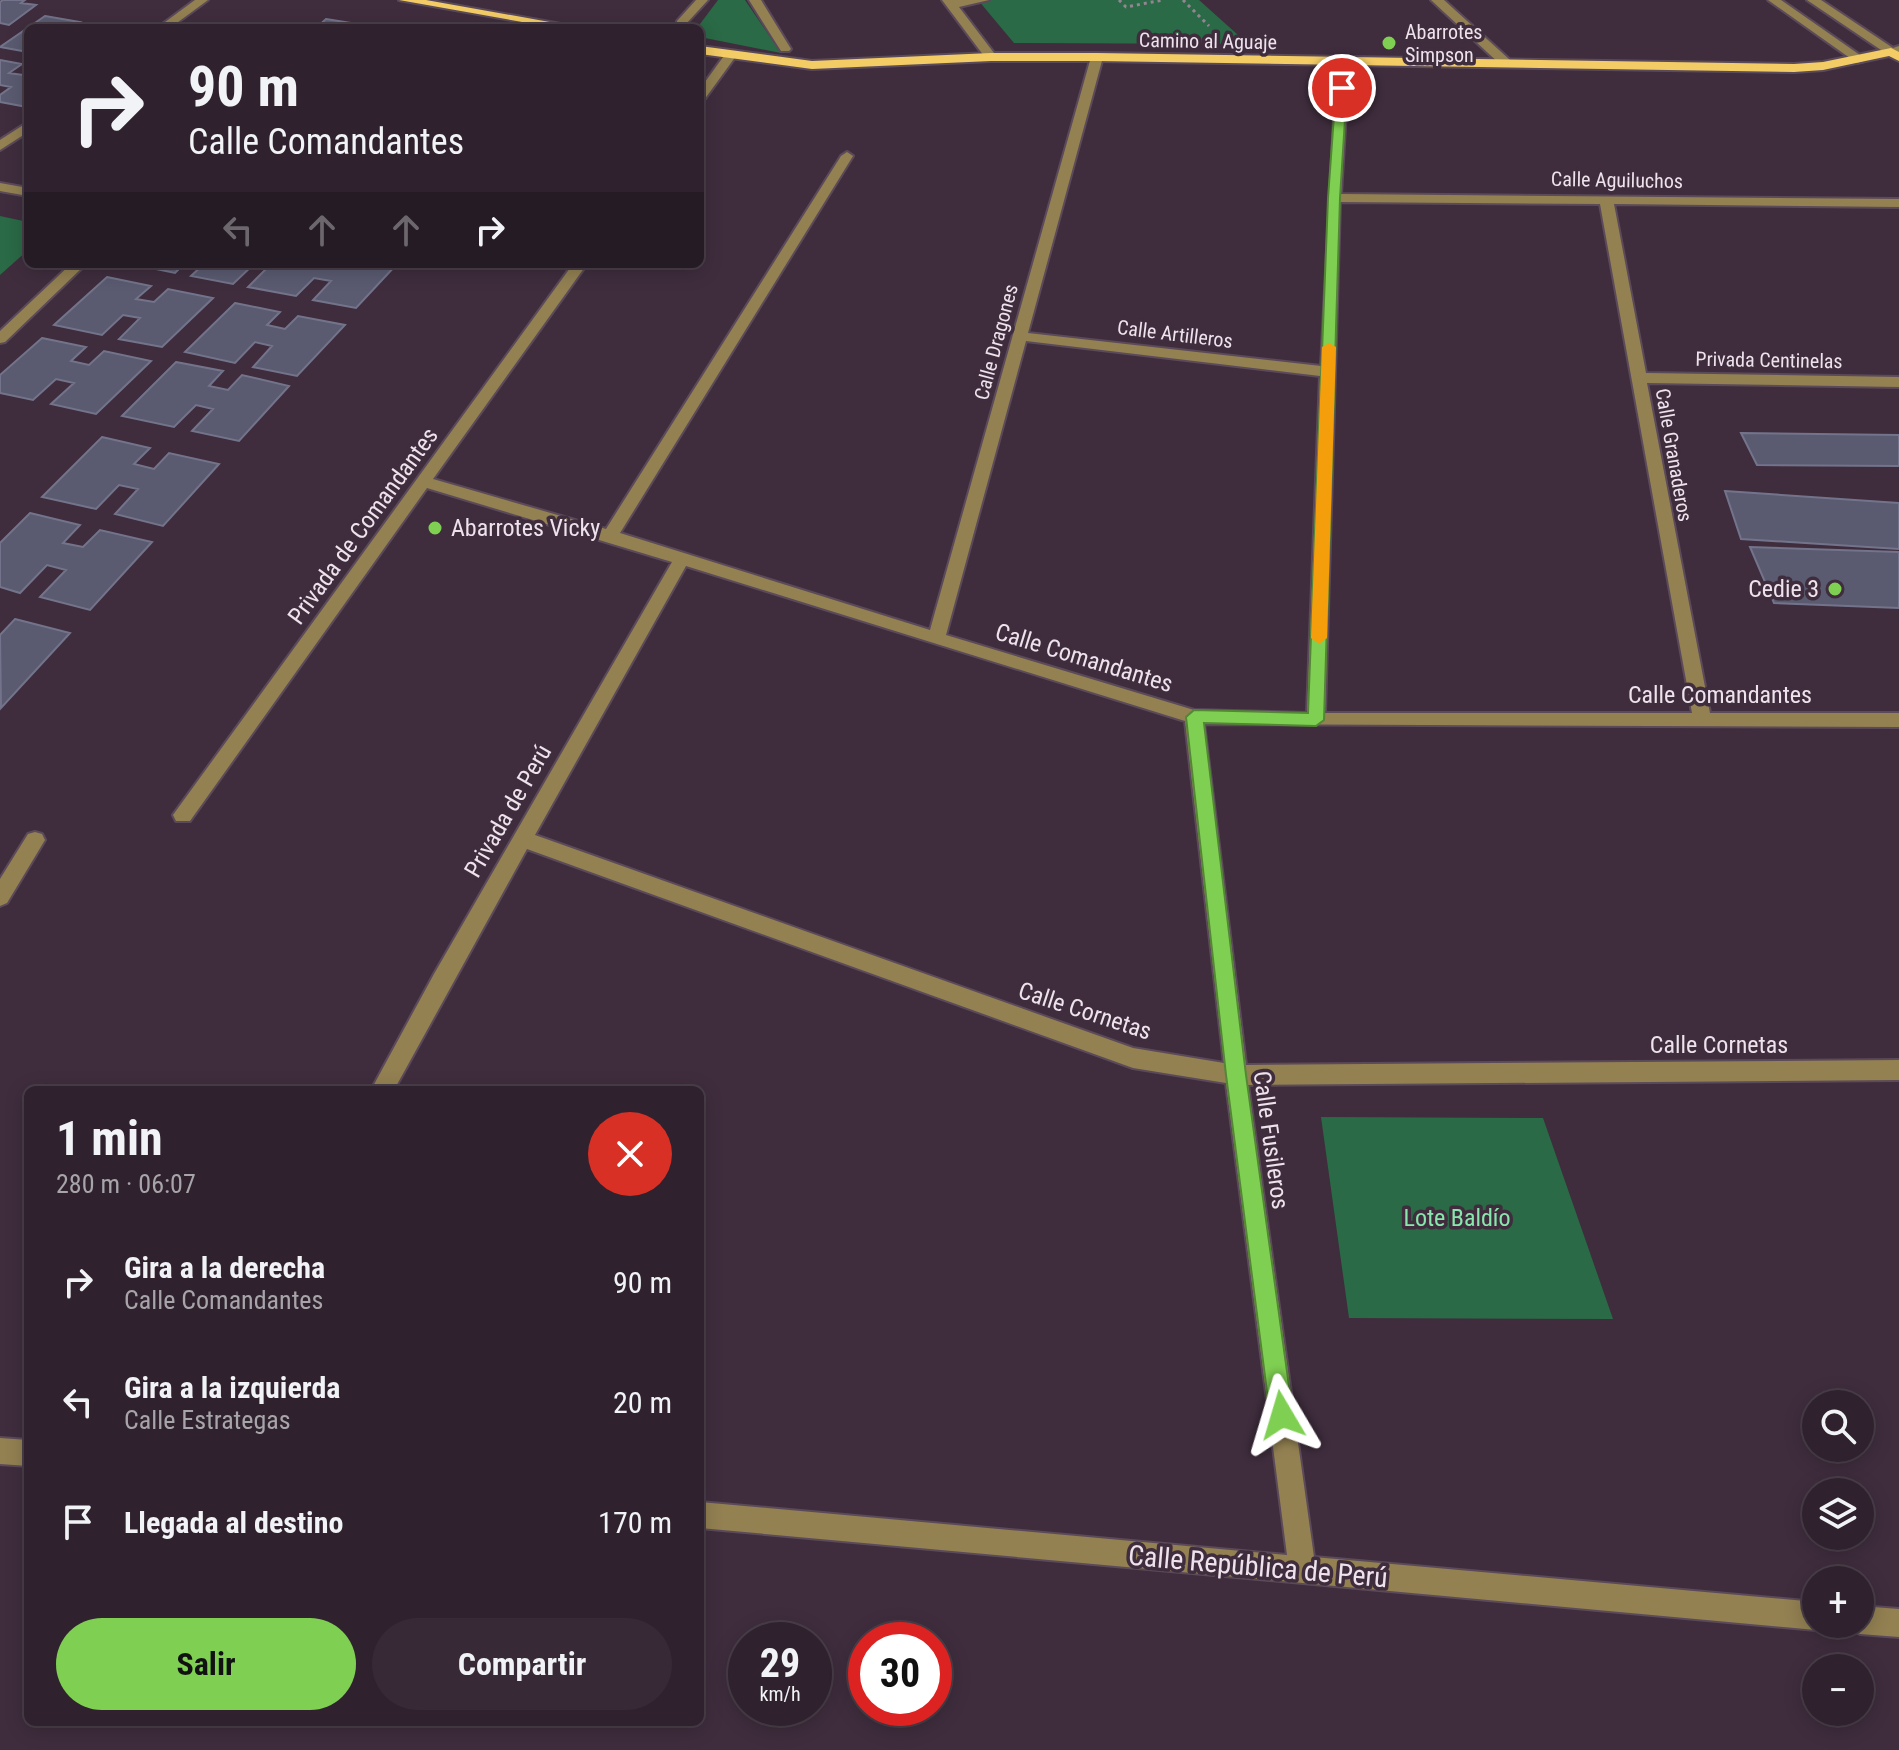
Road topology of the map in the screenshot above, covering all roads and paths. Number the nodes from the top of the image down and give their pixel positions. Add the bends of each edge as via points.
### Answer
1 (202, 0) edge
2 (405, 0) edge
3 (702, 0) edge
4 (755, 0) edge
5 (983, 0) edge
6 (1119, 0) edge
7 (1163, 0) edge
8 (1437, 0) edge
9 (1774, 0) edge
10 (1813, 0) edge
11 (950, 2) edge
12 (681, 23) dead end
13 (169, 24) edge
14 (552, 24) edge
15 (785, 49) dead end
16 (704, 51) edge
17 (1896, 53) edge
18 (730, 56) junction
19 (991, 57) junction
20 (1097, 57) junction
21 (1861, 60) junction
22 (1343, 61) junction
23 (1506, 63) junction
24 (1899, 68) edge
25 (704, 92) edge
26 (24, 129) edge
27 (0, 146) edge
28 (847, 156) dead end
29 (0, 187) edge
30 (24, 191) edge
31 (1334, 198) junction
32 (1606, 199) junction
33 (1899, 203) edge
34 (75, 268) edge
35 (577, 268) edge
36 (1018, 336) junction
37 (0, 339) edge
38 (1328, 372) junction
39 (1639, 378) junction
40 (1899, 382) edge
41 (424, 482) junction
42 (610, 536) junction
43 (682, 559) junction
44 (936, 639) junction
45 (1194, 717) junction
46 (1702, 719) junction
47 (1316, 720) junction
48 (1899, 720) edge
49 (183, 815) dead end
50 (523, 839) junction
51 (35, 840) dead end
52 (0, 897) edge
53 (1899, 1070) edge
54 (1236, 1075) junction
55 (384, 1086) edge
56 (0, 1451) edge
57 (24, 1453) edge
58 (704, 1515) edge
59 (1302, 1570) junction
60 (1802, 1615) edge
61 (1874, 1621) edge
62 (1899, 1623) edge

1 - 13 street
2 - 14 main road
3 - 12 street
4 - 15 street
5 - 11 street
6 - 7 path via 1126,7
8 - 23 street
9 - 21 street
10 - 17 street
11 - 19 street
16 - 18 main road, Camino al Aguaje
17 - 21 main road, Camino al Aguaje
18 - 19 main road, Camino al Aguaje via 812,65
18 - 25 street
19 - 20 main road, Camino al Aguaje
20 - 22 main road, Camino al Aguaje
20 - 36 street, Calle Dragones
21 - 23 main road, Camino al Aguaje via 1794,68
21 - 24 main road, Camino al Aguaje
22 - 23 main road, Camino al Aguaje
22 - 31 street
26 - 27 street
28 - 42 street
29 - 30 street
31 - 32 street, Calle Aguiluchos
31 - 38 street
32 - 33 street, Calle Aguiluchos
32 - 39 street, Calle Granaderos
34 - 37 street
35 - 41 street, Privada de Comandantes
36 - 38 street, Calle Artilleros
36 - 44 street, Calle Dragones
38 - 47 street
39 - 40 street, Privada Centinelas
39 - 46 street, Calle Granaderos
41 - 42 street, Calle Comandantes
41 - 49 street, Privada de Comandantes
42 - 43 street, Calle Comandantes
43 - 44 street, Calle Comandantes
43 - 50 street, Privada de Perú
44 - 45 street, Calle Comandantes
45 - 47 street, Calle Comandantes
45 - 54 street, Calle Fusileros
46 - 47 street, Calle Comandantes
46 - 48 street, Calle Comandantes
50 - 54 street, Calle Cornetas via 1133,1058
50 - 55 street, Privada de Perú
51 - 52 street
53 - 54 street, Calle Cornetas
54 - 59 street, Calle Fusileros
56 - 57 street
58 - 59 street, Calle República de Perú
59 - 60 street, Calle República de Perú
61 - 62 street

